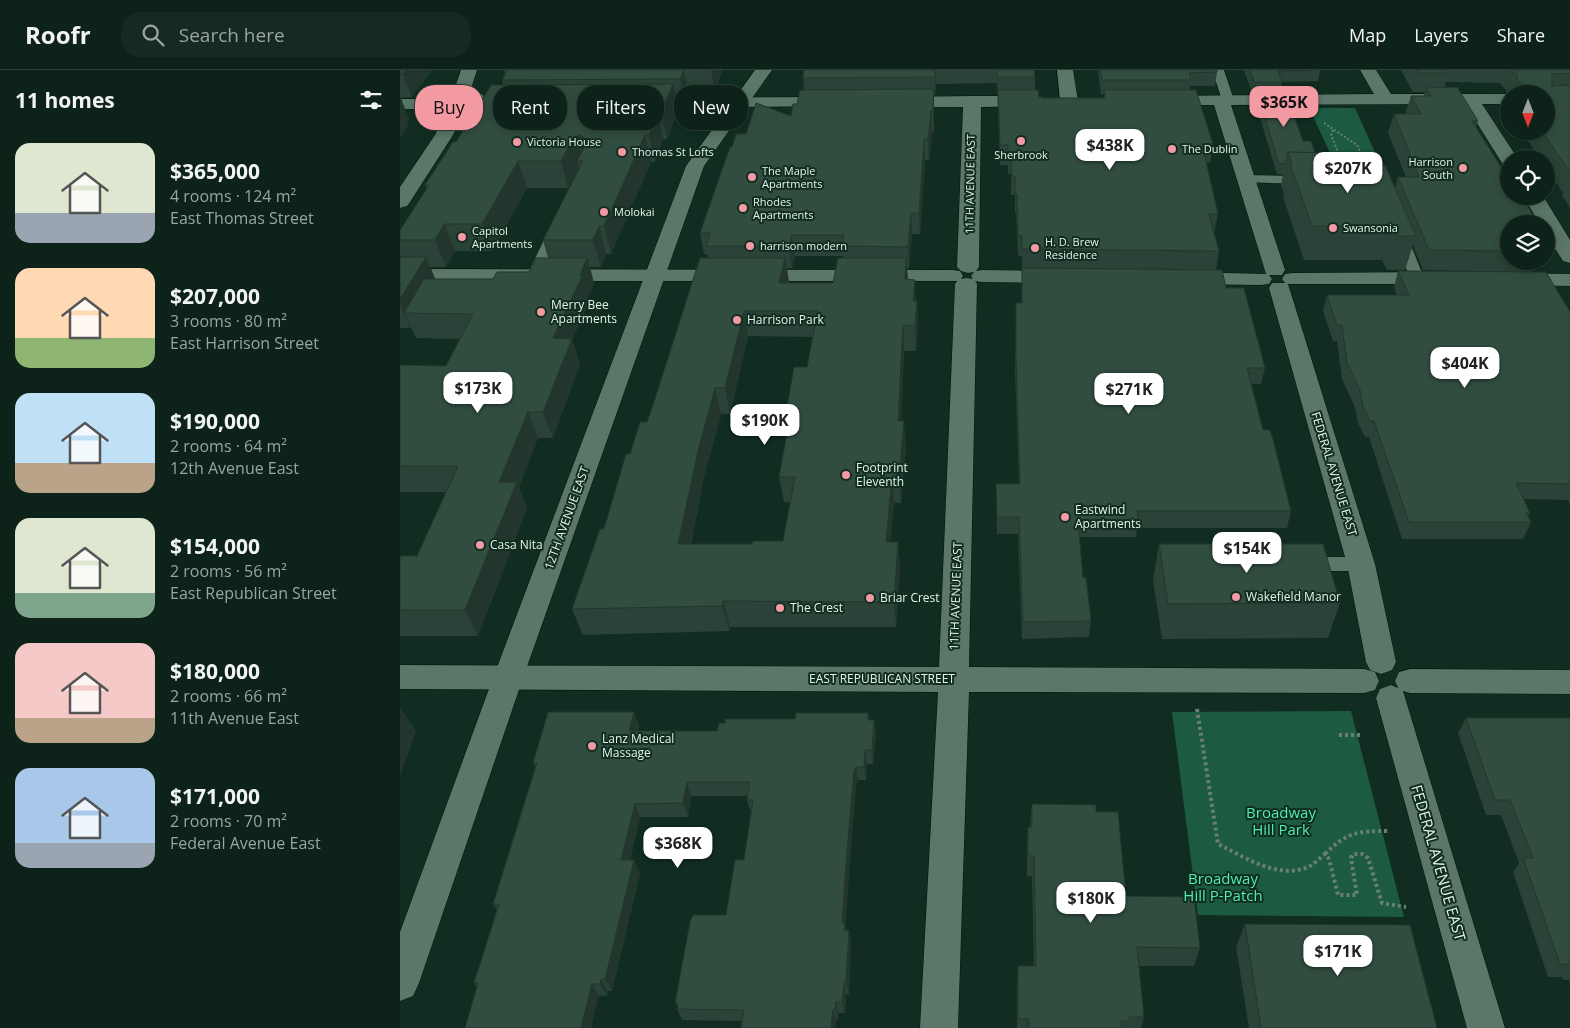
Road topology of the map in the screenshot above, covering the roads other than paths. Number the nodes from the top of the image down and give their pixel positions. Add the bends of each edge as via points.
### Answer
1 (469, 70) edge
2 (764, 70) edge
3 (1065, 70) edge
4 (1218, 70) edge
5 (1368, 70) edge
6 (462, 85) edge
7 (748, 92) edge
8 (1385, 99) junction
9 (1470, 99) junction
10 (1500, 99) edge
11 (1224, 100) junction
12 (972, 101) junction
13 (1142, 101) edge
14 (848, 102) edge
15 (886, 102) edge
16 (748, 103) edge
17 (400, 104) edge
18 (415, 104) edge
19 (445, 130) edge
20 (721, 130) edge
21 (1503, 150) edge
22 (1246, 179) junction
23 (1320, 181) edge
24 (403, 192) edge
25 (1538, 205) edge
26 (565, 211) edge
27 (1396, 225) edge
28 (1570, 257) edge
29 (400, 275) edge
30 (534, 275) junction
31 (657, 275) junction
32 (967, 276) junction
33 (1083, 277) edge
34 (1172, 278) edge
35 (1417, 278) junction
36 (1456, 278) edge
37 (1277, 279) junction
38 (1494, 279) edge
39 (1570, 280) edge
40 (1288, 564) edge
41 (1361, 564) junction
42 (400, 677) edge
43 (508, 678) junction
44 (954, 679) junction
45 (1387, 680) junction
46 (1570, 682) edge
47 (400, 983) edge
48 (939, 1028) edge
49 (1486, 1028) edge

1 - 6 street
2 - 7 street, 12TH AVENUE EAST
3 - 12 street via 1077,101
4 - 11 lane
5 - 8 street
8 - 9 street
8 - 11 street
9 - 10 street
9 - 21 street
11 - 13 street
11 - 22 street, FEDERAL AVENUE EAST
12 - 15 street
12 - 32 street, 11TH AVENUE EAST
14 - 16 street
17 - 18 street
19 - 24 street
20 - 31 street, 12TH AVENUE EAST via 695,166
22 - 23 lane
22 - 37 street, FEDERAL AVENUE EAST
25 - 28 street
26 - 30 lane
27 - 35 lane
29 - 30 street
30 - 31 street
31 - 32 street
31 - 43 street, 12TH AVENUE EAST
32 - 33 street
32 - 44 street, 11TH AVENUE EAST
34 - 37 street
35 - 36 street
35 - 37 street
37 - 41 street, FEDERAL AVENUE EAST
38 - 39 street
40 - 41 lane
41 - 45 street, FEDERAL AVENUE EAST
42 - 43 street, EAST REPUBLICAN STREET
43 - 44 street, EAST REPUBLICAN STREET
43 - 47 street, 12TH AVENUE EAST
44 - 45 street, EAST REPUBLICAN STREET
44 - 48 street, 11TH AVENUE EAST
45 - 46 street, EAST REPUBLICAN STREET
45 - 49 street, FEDERAL AVENUE EAST

